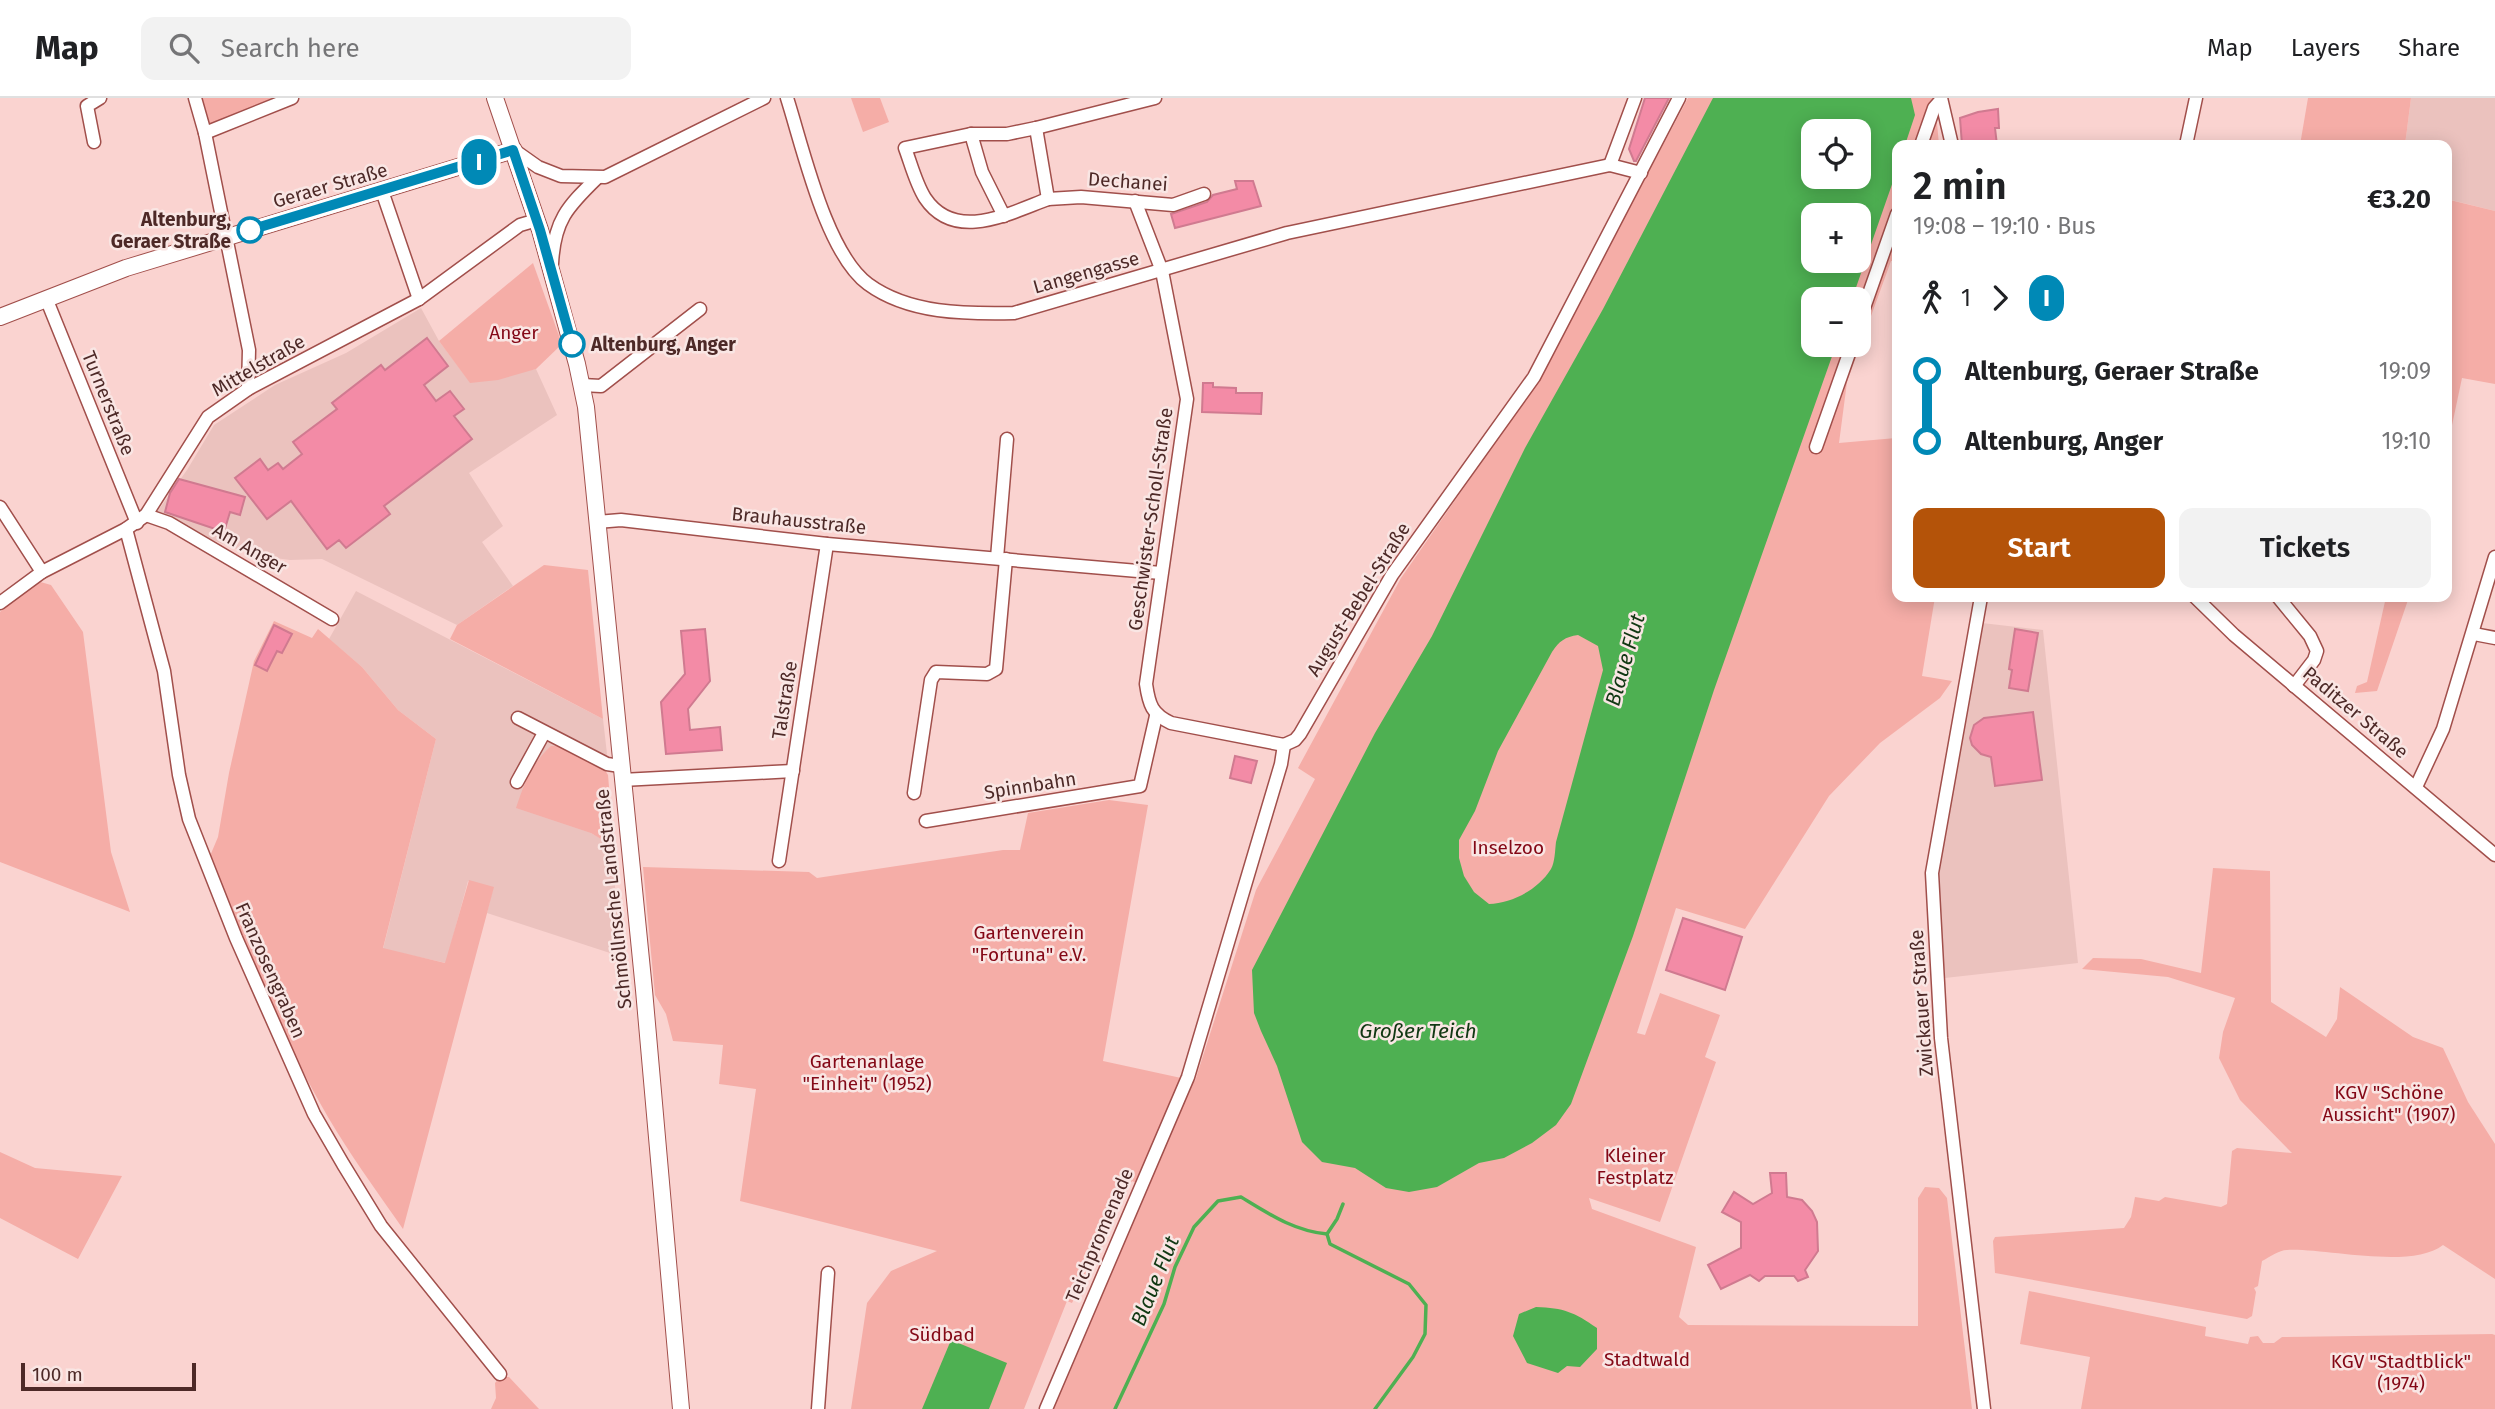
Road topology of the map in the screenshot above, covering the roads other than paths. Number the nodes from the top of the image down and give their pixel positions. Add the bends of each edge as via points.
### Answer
1 (100, 98) edge
2 (195, 98) edge
3 (292, 98) edge
4 (495, 98) edge
5 (764, 98) edge
6 (786, 98) edge
7 (1156, 98) edge
8 (1636, 98) edge
9 (1679, 98) edge
10 (2196, 98) edge
11 (1941, 99) edge
12 (1036, 128) junction
13 (205, 134) junction
14 (971, 134) junction
15 (1923, 140) edge
16 (1951, 140) edge
17 (2187, 140) edge
18 (94, 142) dead end
19 (513, 150) junction
20 (1610, 166) junction
21 (1641, 173) junction
22 (597, 178) junction
23 (382, 191) junction
24 (1204, 194) dead end
25 (1048, 199) junction
26 (1135, 201) junction
27 (1004, 216) junction
28 (537, 220) junction
29 (1892, 228) edge
30 (228, 237) junction
31 (1162, 271) junction
32 (552, 273) junction
33 (1871, 288) edge
34 (46, 298) junction
35 (419, 299) junction
36 (700, 309) dead end
37 (0, 317) edge
38 (1848, 357) edge
39 (582, 385) junction
40 (248, 389) junction
41 (1007, 439) dead end
42 (1816, 447) dead end
43 (0, 507) edge
44 (136, 522) junction
45 (597, 522) junction
46 (827, 544) junction
47 (2495, 557) edge
48 (1002, 558) junction
49 (42, 572) junction
50 (1161, 573) junction
51 (2490, 598) edge
52 (1980, 602) edge
53 (2201, 602) edge
54 (2282, 602) edge
55 (0, 603) edge
56 (332, 619) dead end
57 (2474, 634) junction
58 (2495, 638) edge
59 (2294, 686) junction
60 (1156, 716) junction
61 (518, 718) dead end
62 (544, 733) junction
63 (1284, 745) junction
64 (793, 771) junction
65 (621, 773) junction
66 (517, 782) dead end
67 (2416, 787) junction
68 (914, 793) dead end
69 (926, 821) dead end
70 (2495, 855) edge
71 (779, 861) dead end
72 (828, 1273) dead end
73 (500, 1374) dead end
74 (681, 1409) edge
75 (818, 1409) edge
76 (1046, 1409) edge
77 (1984, 1409) edge

1 - 18 street via 87,106
2 - 13 street
3 - 13 street
4 - 19 main road, Schmöllnsche Landstraße
5 - 22 street
6 - 31 street, Langengasse via 827,223 845,257 867,283 900,301 964,314 1014,313
7 - 12 street
8 - 20 street
9 - 21 street, August-Bebel-Straße
10 - 17 street
11 - 15 street
11 - 16 street
12 - 14 street
12 - 25 street
13 - 30 street
14 - 27 street via 982,172
14 - 27 street, Dechanei via 905,148 922,191 932,207 947,218 976,223
19 - 22 street via 561,176
19 - 23 main road, Geraer Straße
19 - 28 main road, Schmöllnsche Landstraße
20 - 21 street
20 - 31 street, Langengasse via 1287,233
21 - 63 street, August-Bebel-Straße via 1522,395 1392,575 1300,734
22 - 32 street via 568,205 557,226
23 - 30 main road, Geraer Straße
23 - 35 street
24 - 26 street, Dechanei via 1173,205
25 - 26 street, Dechanei
25 - 27 street, Dechanei
26 - 31 street, Geschwister-Scholl-Straße
28 - 32 main road, Schmöllnsche Landstraße
28 - 35 street, Mittelstraße via 520,225
29 - 33 street
30 - 34 main road, Geraer Straße
30 - 40 street via 249,350
31 - 50 street, Geschwister-Scholl-Straße via 1187,398
32 - 39 main road, Schmöllnsche Landstraße
34 - 37 main road, Geraer Straße
34 - 44 street, Turnerstraße
35 - 40 street, Mittelstraße
36 - 39 street via 601,386
38 - 42 street
39 - 45 main road, Schmöllnsche Landstraße
40 - 44 street, Mittelstraße via 208,417
41 - 48 street
43 - 49 street
44 - 49 street
44 - 56 street, Am Anger via 169,523
44 - 73 street, Franzosengraben via 189,819 251,973 314,1114 368,1205
45 - 46 street, Brauhausstraße via 621,520
45 - 65 main road, Schmöllnsche Landstraße
46 - 48 street, Brauhausstraße
46 - 64 street, Talstraße
47 - 51 street
48 - 50 street, Brauhausstraße
48 - 68 street via 996,669 987,674 936,672
49 - 55 street
50 - 60 street, Geschwister-Scholl-Straße via 1146,684
51 - 57 street
52 - 77 street, Zwickauer Straße via 1931,887 1944,1062
53 - 59 street, Paditzer Straße
54 - 59 street via 2317,651
57 - 58 street
57 - 67 street via 2443,729
59 - 67 street, Paditzer Straße
60 - 63 street via 1171,723
60 - 69 street, Spinnbahn via 1140,786
61 - 62 street
62 - 65 street
62 - 66 street
63 - 76 street, Teichpromenade via 1188,1077
64 - 65 street
64 - 71 street, Talstraße
65 - 74 main road, Schmöllnsche Landstraße
67 - 70 street, Paditzer Straße
72 - 75 street

